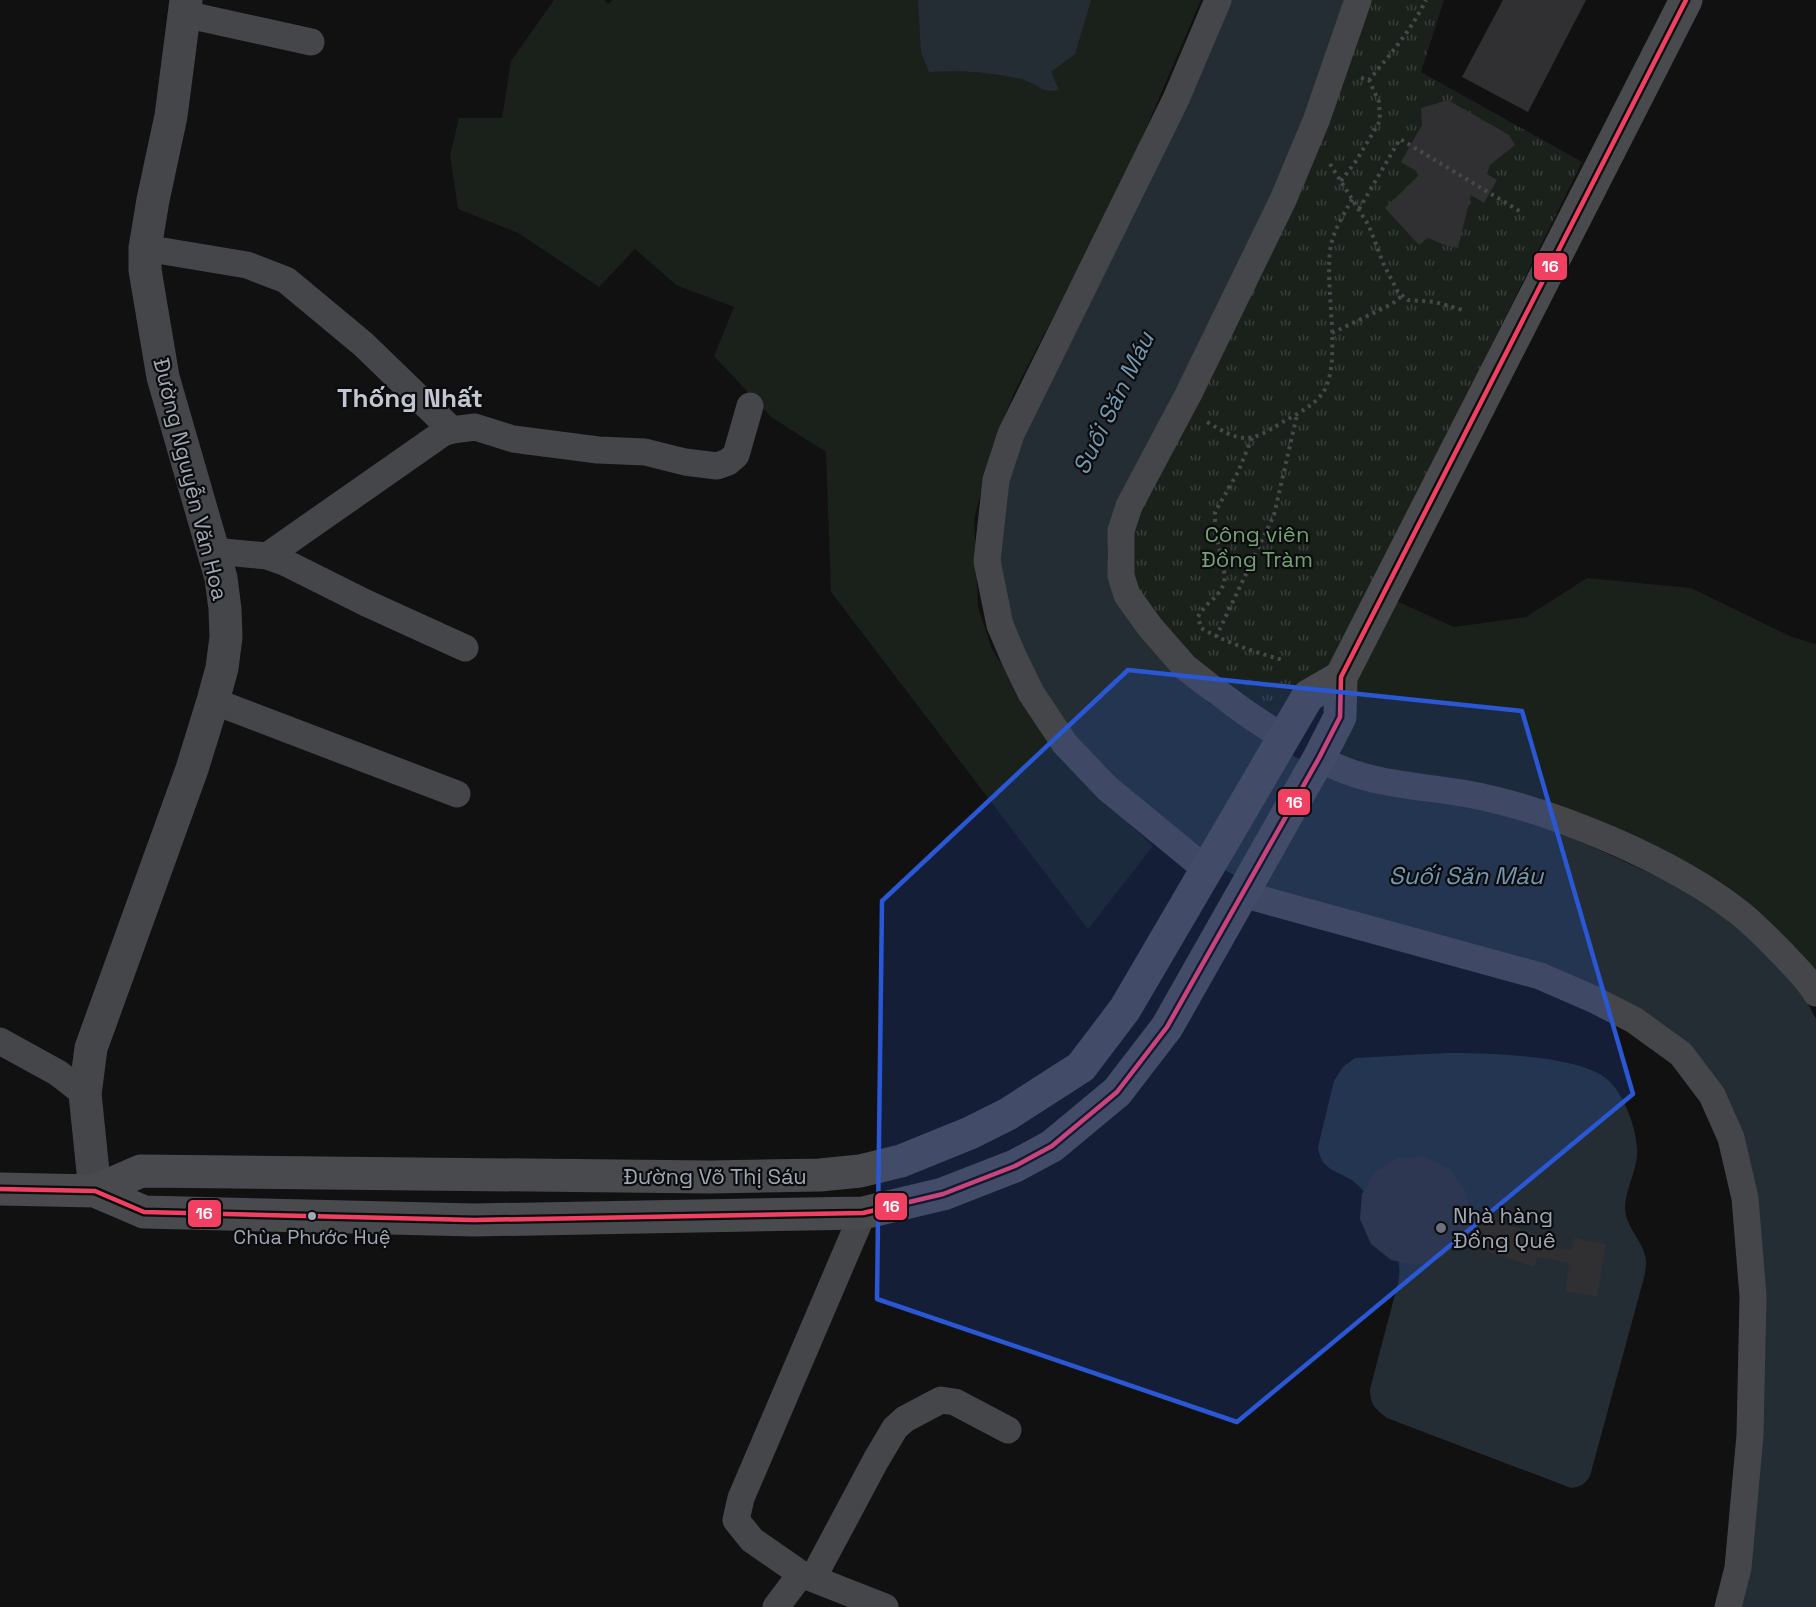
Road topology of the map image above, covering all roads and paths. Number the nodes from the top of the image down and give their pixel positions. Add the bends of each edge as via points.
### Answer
1 (1218, 0) edge
2 (1358, 0) edge
3 (1426, 0) edge
4 (1686, 0) edge
5 (185, 7) edge
6 (311, 42) dead end
7 (1333, 70) junction
8 (1369, 80) junction
9 (1311, 134) junction
10 (1341, 181) junction
11 (1352, 200) junction
12 (1359, 209) junction
13 (1521, 212) dead end
14 (145, 248) junction
15 (1403, 295) junction
16 (1466, 311) dead end
17 (1332, 333) junction
18 (750, 406) dead end
19 (1182, 407) junction
20 (1297, 414) junction
21 (452, 430) junction
22 (1252, 438) junction
23 (214, 551) junction
24 (267, 556) junction
25 (1216, 637) junction
26 (465, 648) dead end
27 (1283, 660) dead end
28 (1341, 677) junction
29 (213, 701) junction
30 (1284, 738) junction
31 (1319, 758) junction
32 (458, 794) dead end
33 (1208, 871) junction
34 (1242, 894) junction
35 (1816, 993) edge
36 (0, 1041) edge
37 (85, 1094) junction
38 (0, 1189) edge
39 (95, 1191) junction
40 (863, 1213) junction
41 (1008, 1430) dead end
42 (807, 1576) junction
43 (776, 1607) edge
44 (885, 1607) edge
45 (1728, 1607) edge

1 - 33 street via 1176,99 1011,434 996,480 987,561 1000,625 1031,693 1065,744 1107,788
2 - 7 street
3 - 8 path
4 - 28 main road
5 - 6 street
5 - 14 street, Đường Nguyễn Văn Hoa via 171,116
7 - 8 path
7 - 9 street
8 - 10 path via 1379,102 1380,121
9 - 10 path
9 - 19 street
10 - 11 path
11 - 12 path
11 - 17 path via 1331,243
12 - 13 path via 1400,139
12 - 15 path via 1391,281
14 - 21 street via 247,265 286,280 363,344
14 - 23 street, Đường Nguyễn Văn Hoa via 145,270 163,377
15 - 16 path via 1408,300 1436,302
15 - 17 path
17 - 20 path via 1329,383 1321,395
18 - 21 street via 736,455 717,466 645,452 513,439 475,427
19 - 22 path via 1238,439
19 - 30 street via 1129,506 1121,531 1121,576 1136,610 1185,667
20 - 22 path
20 - 25 path via 1274,515
21 - 24 street
22 - 25 path via 1215,512 1224,584 1221,593 1198,617 1201,628
23 - 24 street
23 - 29 street, Đường Nguyễn Văn Hoa via 226,637
24 - 26 street
25 - 27 path
28 - 30 main road via 1308,696
28 - 31 main road via 1340,717
29 - 32 street
29 - 37 street, Đường Nguyễn Văn Hoa via 95,1038
30 - 33 main road, Đường Võ Thị Sáu
31 - 34 main road, Đường Võ Thị Sáu
31 - 35 street via 1334,767 1398,785 1467,794 1509,805 1593,832 1636,852 1680,873 1742,914
33 - 39 main road, Đường Võ Thị Sáu via 1125,1009 1081,1067 1008,1114 901,1161 820,1175 710,1177 141,1171
34 - 40 main road, Đường Võ Thị Sáu via 1167,1027 1117,1092 1052,1146 1015,1166 943,1194
34 - 45 street via 1540,976 1634,1020 1681,1054 1712,1095 1731,1138 1745,1198 1753,1296 1750,1435 1738,1568
36 - 37 street via 58,1073
37 - 39 street, Đường Nguyễn Văn Hoa
38 - 39 main road, Đường Võ Thị Sáu
39 - 40 main road, Đường Võ Thị Sáu via 144,1212 474,1220
40 - 42 street via 741,1498 736,1520 753,1540
41 - 42 street via 955,1402 941,1400 905,1419 895,1428
42 - 43 street
42 - 44 street

